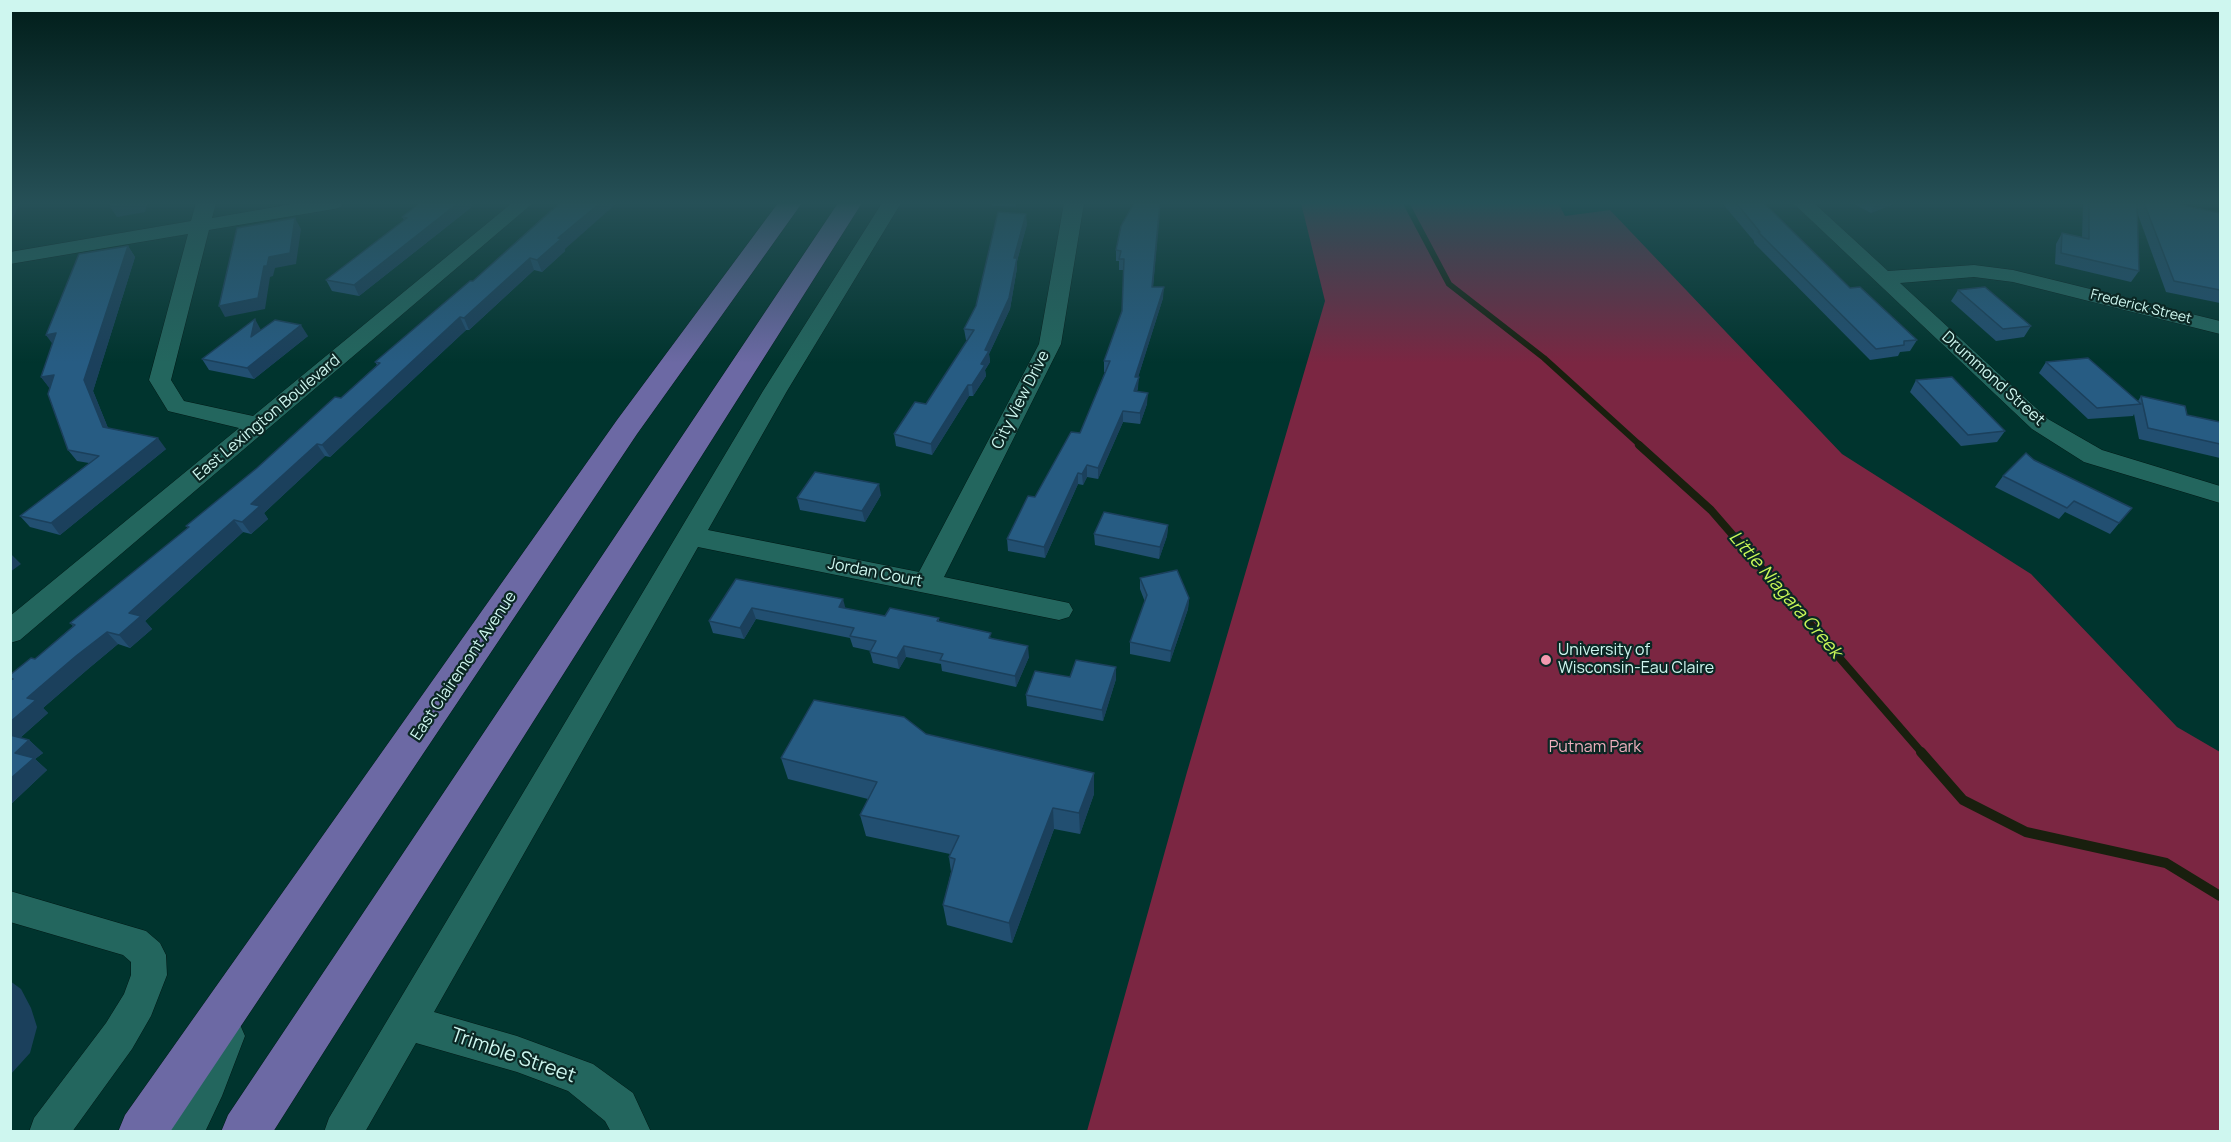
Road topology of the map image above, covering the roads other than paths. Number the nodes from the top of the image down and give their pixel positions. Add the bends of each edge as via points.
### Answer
1 (193, 256) edge
2 (460, 256) edge
3 (751, 256) edge
4 (815, 256) edge
5 (858, 256) edge
6 (1065, 256) edge
7 (1860, 256) edge
8 (1884, 278) junction
9 (2220, 327) edge
10 (259, 425) junction
11 (2220, 495) edge
12 (690, 536) junction
13 (927, 583) junction
14 (1059, 610) dead end
15 (10, 632) edge
16 (10, 906) edge
17 (237, 995) junction
18 (408, 1023) junction
19 (48, 1131) edge
20 (142, 1131) edge
21 (179, 1131) edge
22 (245, 1131) edge
23 (343, 1131) edge
24 (632, 1131) edge

1 - 10 street via 160,380 176,406
2 - 10 street, East Lexington Boulevard
3 - 17 main road, East Clairemont Avenue via 627,427
4 - 22 main road
5 - 12 street
6 - 13 street, City View Drive via 1050,344
7 - 8 street, Drummond Street
8 - 9 street, Frederick Street via 1974,271 2013,276
8 - 11 street, Drummond Street via 2040,424 2092,456
10 - 15 street, East Lexington Boulevard
12 - 13 street, Jordan Court
12 - 18 street
13 - 14 street, Jordan Court
16 - 19 street via 134,942 148,955 149,975 138,1004 119,1036
17 - 20 main road, East Clairemont Avenue
17 - 21 street via 199,1096
18 - 23 street
18 - 24 street, Trimble Street via 517,1053 580,1077 619,1107

